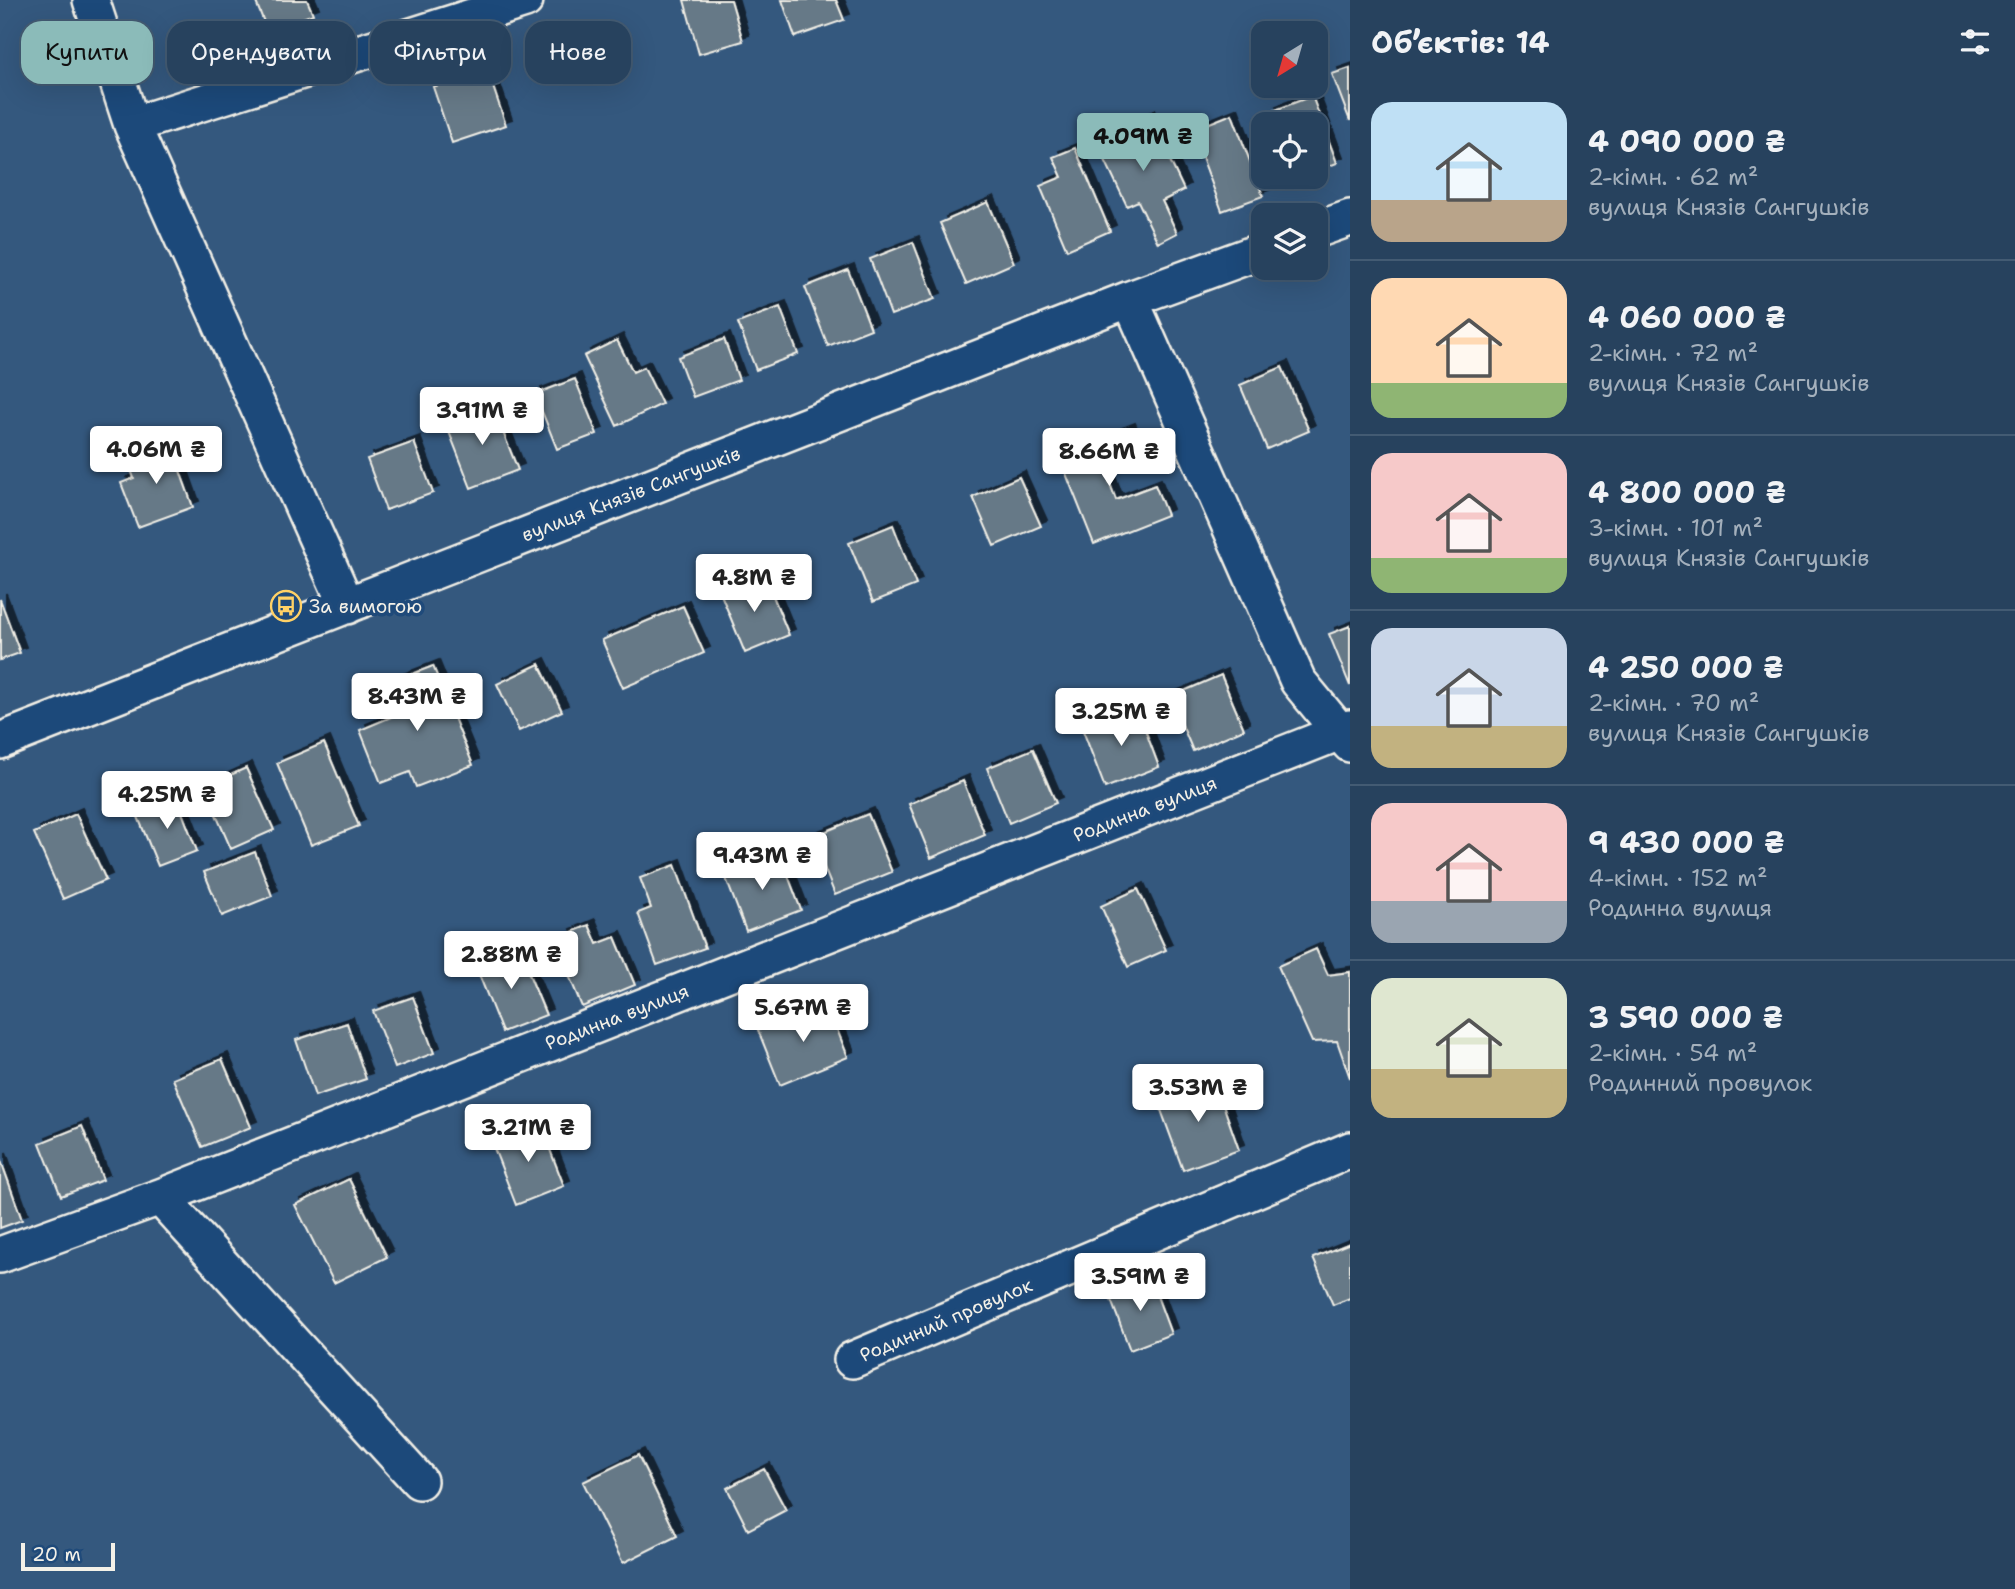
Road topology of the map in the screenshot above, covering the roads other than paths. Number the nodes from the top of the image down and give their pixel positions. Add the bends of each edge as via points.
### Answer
1 (91, 0) edge
2 (525, 0) edge
3 (132, 125) junction
4 (1350, 218) edge
5 (1328, 226) edge
6 (1251, 255) edge
7 (1130, 299) junction
8 (347, 606) junction
9 (1347, 735) edge
10 (0, 741) edge
11 (1350, 1150) edge
12 (160, 1197) junction
13 (0, 1255) edge
14 (852, 1360) dead end
15 (419, 1481) dead end

1 - 3 street
2 - 3 street
3 - 8 street
4 - 5 street
6 - 7 street, вулиця Князів Сангушків
7 - 8 street, вулиця Князів Сангушків
7 - 9 street via 1298,681
8 - 10 street, вулиця Князів Сангушків
9 - 12 street, Родинна вулиця
11 - 14 street, Родинний провулок
12 - 13 street, Родинна вулиця
12 - 15 street

